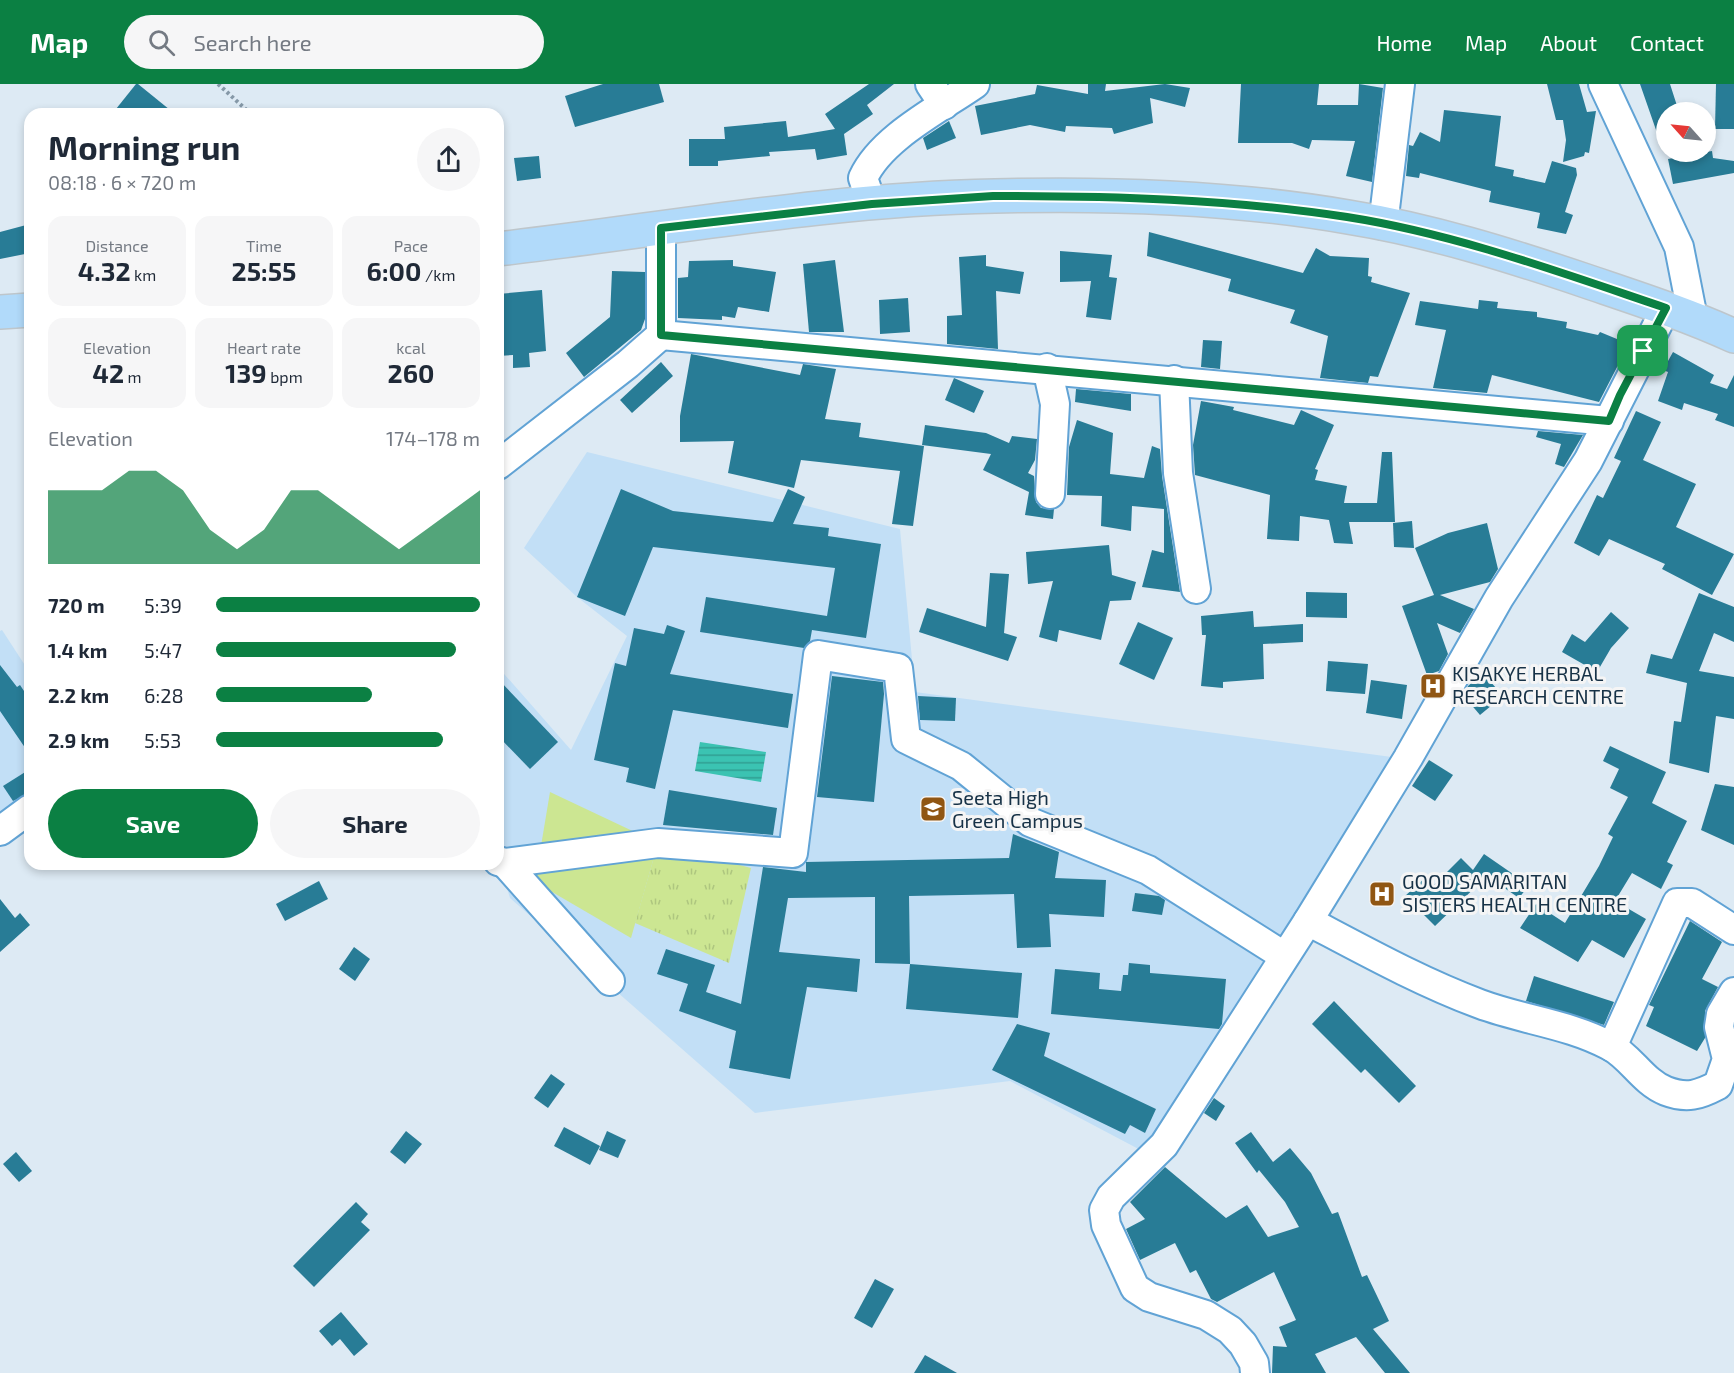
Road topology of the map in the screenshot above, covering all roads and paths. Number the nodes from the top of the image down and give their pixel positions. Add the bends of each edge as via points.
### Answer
1 (218, 84) edge
2 (975, 84) edge
3 (1401, 84) edge
4 (1603, 84) edge
5 (937, 94) edge
6 (244, 108) edge
7 (872, 204) junction
8 (1383, 225) junction
9 (661, 228) junction
10 (504, 248) edge
11 (24, 310) edge
12 (0, 312) edge
13 (1679, 313) junction
14 (661, 335) junction
15 (1734, 336) edge
16 (1047, 368) junction
17 (1174, 380) junction
18 (1609, 421) junction
19 (504, 460) edge
20 (1050, 494) dead end
21 (1196, 589) dead end
22 (24, 813) edge
23 (0, 831) edge
24 (504, 862) edge
25 (504, 865) edge
26 (1308, 921) junction
27 (1734, 930) edge
28 (1284, 956) junction
29 (610, 981) dead end
30 (1734, 992) edge
31 (1612, 1047) junction
32 (1255, 1373) edge

1 - 6 path
2 - 5 street
3 - 8 street
4 - 13 street via 1679,247
5 - 7 street via 870,162 863,178
7 - 8 main road via 993,196 1115,196 1231,202
7 - 9 main road
8 - 13 main road via 1533,263
9 - 10 main road
9 - 14 street
11 - 12 main road
13 - 15 main road
13 - 18 street via 1620,395
14 - 16 street
14 - 19 street
16 - 17 street
16 - 20 street via 1055,404
17 - 18 street
17 - 21 street via 1178,473
18 - 26 street via 1568,495 1499,598 1408,758
22 - 23 street
24 - 28 street via 658,843 793,853 818,655 898,668 906,739 961,766 1030,822 1148,870
25 - 29 street
26 - 28 street
26 - 31 street via 1428,983
27 - 31 street via 1692,903 1677,903
28 - 32 street via 1164,1145 1111,1197 1104,1210 1106,1225 1135,1288 1149,1297 1206,1315 1230,1330 1243,1344
30 - 31 street via 1721,1014 1719,1027 1727,1059 1718,1085 1704,1092 1688,1097 1665,1090

